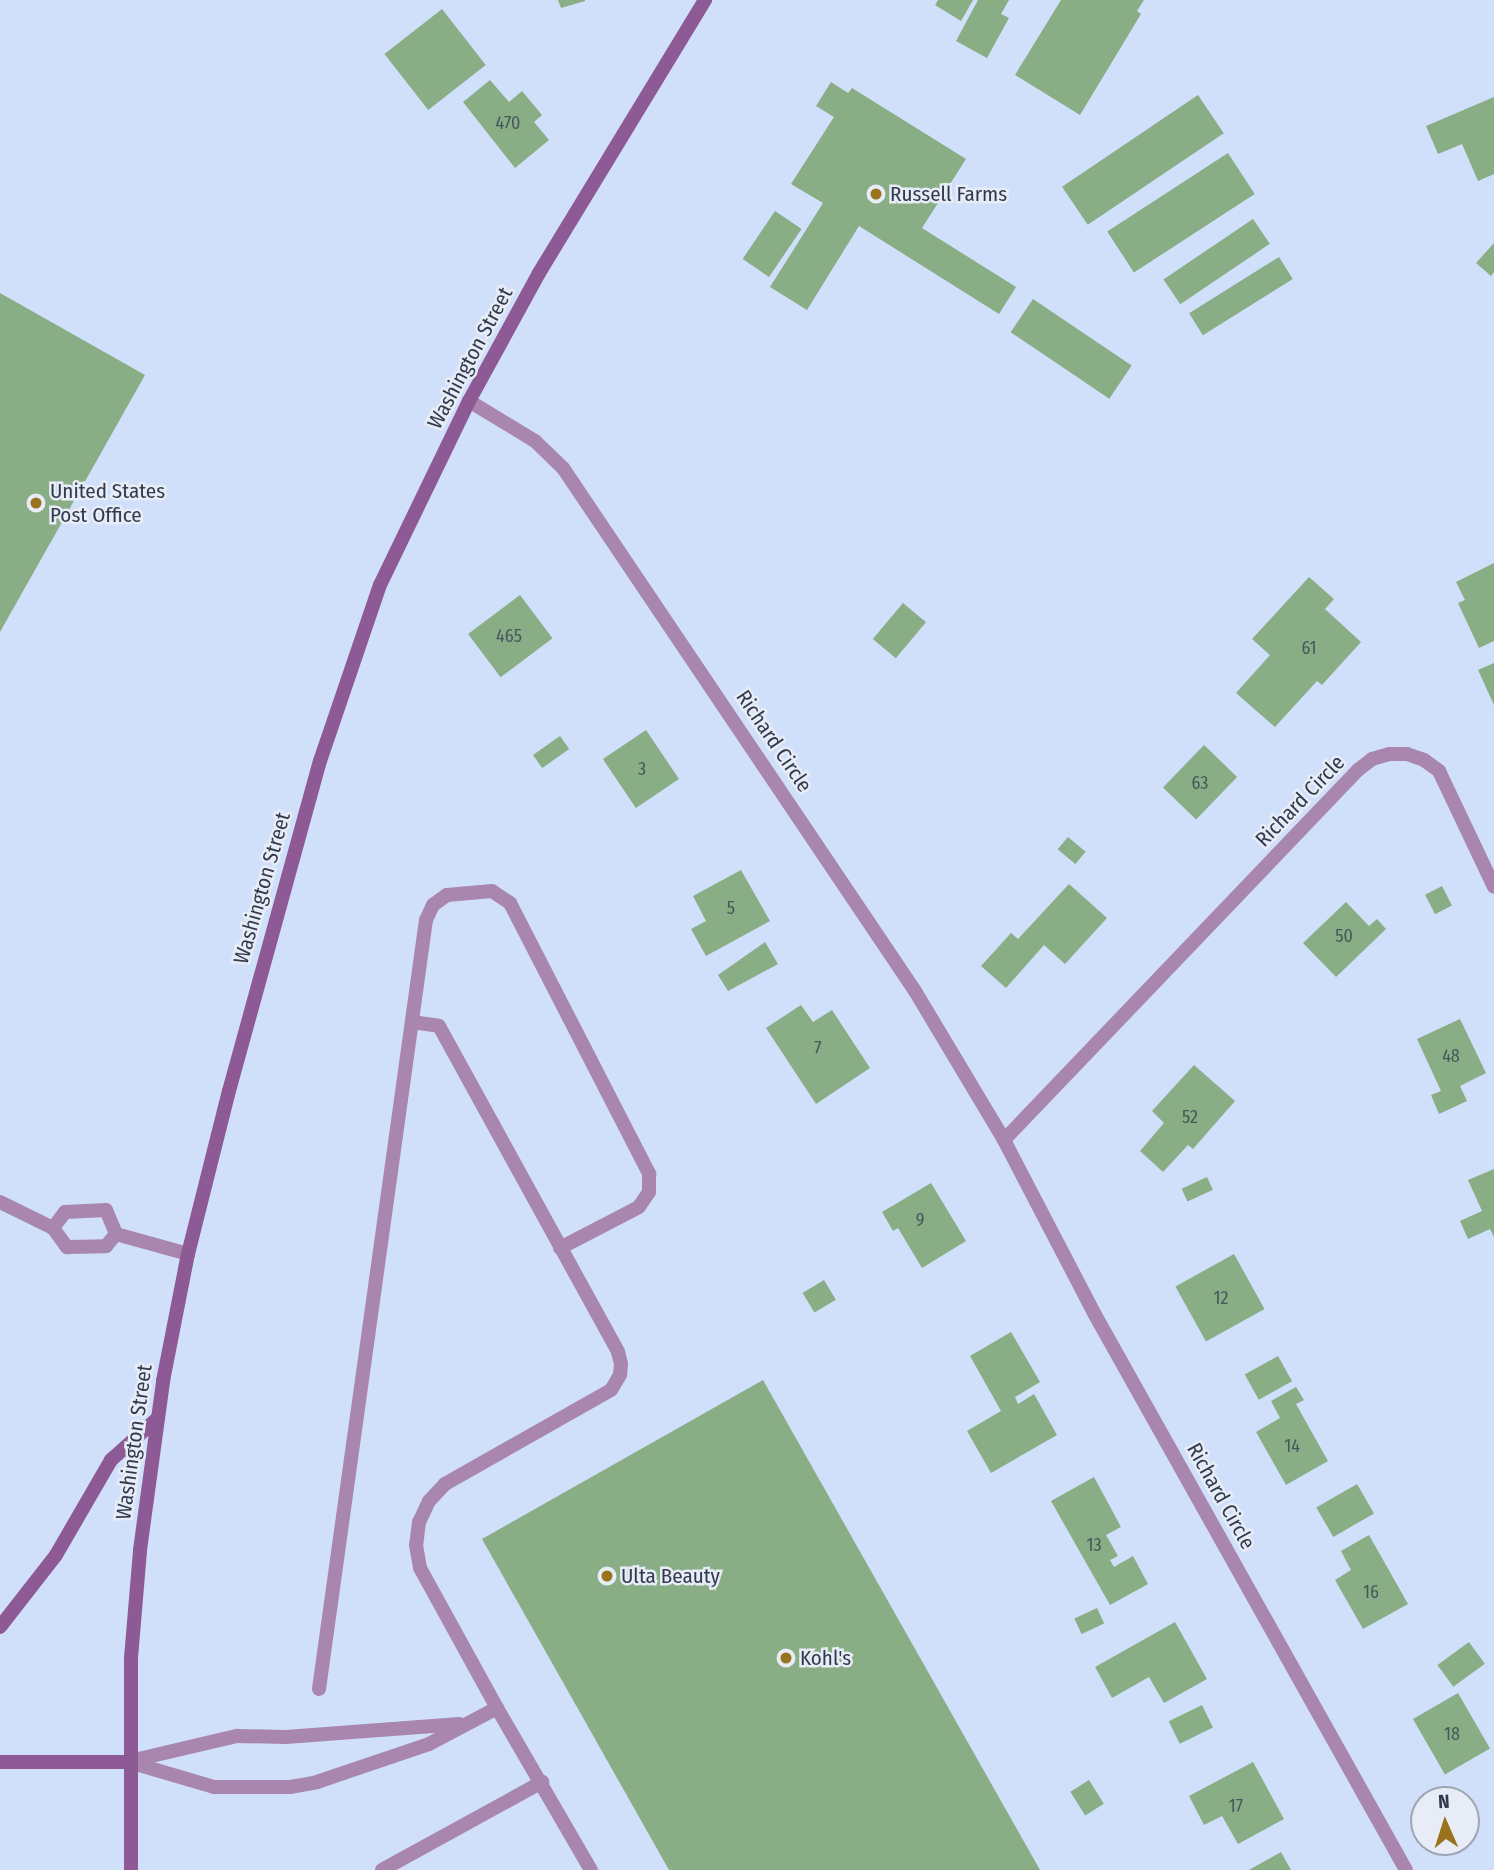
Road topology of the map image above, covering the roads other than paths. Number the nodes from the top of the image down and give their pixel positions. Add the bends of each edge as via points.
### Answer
1 (705, 0) edge
2 (469, 401) junction
3 (1494, 887) edge
4 (412, 1022) junction
5 (1004, 1140) junction
6 (0, 1202) edge
7 (52, 1228) junction
8 (116, 1234) junction
9 (561, 1248) junction
10 (188, 1254) junction
11 (158, 1418) junction
12 (0, 1627) edge
13 (320, 1689) dead end
14 (497, 1709) junction
15 (469, 1724) junction
16 (0, 1762) edge
17 (129, 1762) junction
18 (542, 1782) junction
19 (131, 1870) edge
20 (382, 1870) edge
21 (591, 1870) edge
22 (1406, 1870) edge

1 - 2 main road, Washington Street via 539,273
2 - 5 street, Richard Circle via 535,441 563,468 915,991
2 - 10 main road, Washington Street via 380,585 344,684 276,911
3 - 5 street, Richard Circle via 1439,771 1407,754 1372,759
4 - 9 street via 439,1027
4 - 9 street via 426,920 433,905 453,894 486,891 502,895 650,1180 647,1197 639,1207
4 - 13 street
5 - 22 street, Richard Circle via 1094,1313
6 - 7 street
7 - 8 street via 67,1247 106,1246
7 - 8 street via 65,1212 106,1210
8 - 10 street
9 - 14 street via 618,1352 622,1370 618,1381 606,1394 445,1484 423,1511 416,1534 420,1568
10 - 11 main road, Washington Street
11 - 12 main road via 111,1460 57,1555
11 - 17 main road, Washington Street via 135,1602
14 - 15 street
14 - 18 street
15 - 17 street via 286,1737 237,1736
15 - 17 street via 403,1753 290,1787 214,1787
16 - 17 main road
17 - 19 main road, Washington Street
18 - 20 street
18 - 21 street

